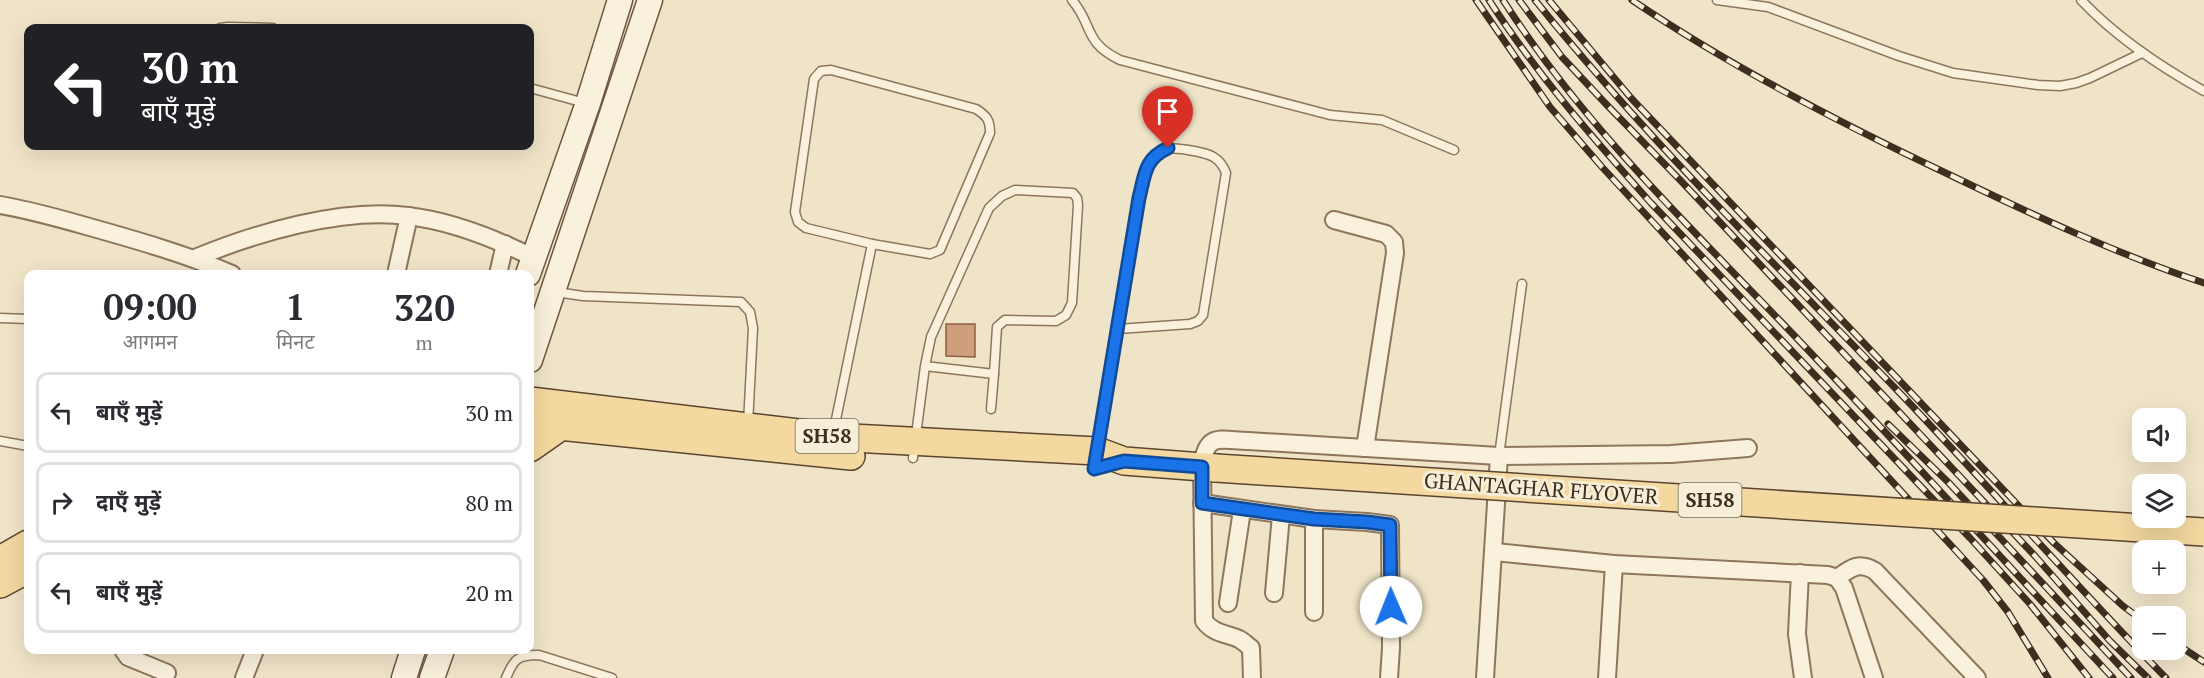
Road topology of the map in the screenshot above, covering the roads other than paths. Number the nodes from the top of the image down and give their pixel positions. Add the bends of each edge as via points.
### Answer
1 (620, 0) edge
2 (650, 0) edge
3 (1072, 0) edge
4 (1717, 0) edge
5 (2081, 0) edge
6 (2142, 53) junction
7 (534, 89) edge
8 (2204, 91) edge
9 (588, 103) junction
10 (1454, 150) dead end
11 (0, 204) edge
12 (409, 216) junction
13 (1334, 219) dead end
14 (505, 244) junction
15 (872, 244) junction
16 (195, 258) junction
17 (531, 266) edge
18 (223, 270) edge
19 (397, 270) edge
20 (499, 270) edge
21 (1522, 284) dead end
22 (553, 291) junction
23 (0, 318) edge
24 (24, 319) edge
25 (1118, 329) junction
26 (534, 348) edge
27 (925, 366) junction
28 (994, 374) junction
29 (534, 401) edge
30 (991, 409) dead end
31 (534, 424) edge
32 (560, 427) junction
33 (747, 427) junction
34 (832, 437) junction
35 (0, 441) edge
36 (24, 445) edge
37 (534, 445) edge
38 (1365, 448) junction
39 (1748, 448) dead end
40 (914, 449) junction
41 (1499, 456) junction
42 (1095, 460) junction
43 (1209, 467) junction
44 (1202, 503) junction
45 (1242, 510) junction
46 (1281, 515) junction
47 (1314, 519) junction
48 (2204, 532) edge
49 (24, 546) edge
50 (1495, 552) junction
51 (0, 560) edge
52 (1614, 564) junction
53 (24, 572) edge
54 (1800, 573) junction
55 (1837, 578) junction
56 (0, 584) edge
57 (1274, 593) dead end
58 (1228, 603) dead end
59 (1314, 612) dead end
60 (126, 654) edge
61 (253, 654) edge
62 (411, 654) edge
63 (441, 654) edge
64 (167, 673) dead end
65 (244, 678) edge
66 (404, 678) edge
67 (432, 678) edge
68 (506, 678) edge
69 (612, 678) edge
70 (1252, 678) edge
71 (1389, 678) edge
72 (1485, 678) edge
73 (1607, 678) edge
74 (1803, 678) edge
75 (1874, 678) edge
76 (1977, 678) edge

1 - 9 main road
2 - 22 main road
3 - 10 lane via 1097,45 1120,60 1330,116 1382,120
4 - 6 lane via 1768,7 1953,73 2038,85 2076,83
5 - 6 lane
6 - 8 lane
7 - 9 lane
9 - 17 main road
11 - 16 street
12 - 14 street
12 - 16 street via 388,214 308,223 245,239
12 - 19 street
13 - 38 street via 1386,234 1394,242
14 - 17 street
14 - 20 street
15 - 15 lane via 806,228 798,222 795,212 814,79 821,71 831,70 976,109 990,122 990,133 940,250 930,254
15 - 34 lane
16 - 18 street
21 - 41 lane
22 - 26 main road
22 - 33 lane via 583,296 741,302 750,312 753,328
23 - 24 lane
25 - 25 lane via 1136,214 1151,158 1177,147 1210,154 1219,160 1226,173 1203,315 1190,324
25 - 42 lane
27 - 28 lane
27 - 28 lane via 931,337 989,208 1015,190 1073,193 1078,205 1072,303 1066,315 1056,321 1001,322 997,327
27 - 40 lane
28 - 30 lane
29 - 33 main road, SH58
31 - 32 main road, SH58
32 - 37 main road
32 - 40 main road, SH58 via 832,456
33 - 34 main road, SH58
34 - 40 main road, SH58
35 - 36 lane
38 - 41 street
38 - 43 street via 1219,440 1208,443 1204,449
39 - 41 street via 1671,454
40 - 42 main road, SH58
41 - 50 street
42 - 43 main road, SH58
43 - 44 street
43 - 48 main road, GHANTAGHAR FLYOVER / SH58, bridge
44 - 45 street
44 - 70 street via 1204,621 1209,628 1240,639 1251,648
45 - 46 street
45 - 58 street
46 - 47 street
46 - 57 street
47 - 59 street
47 - 71 street via 1390,525
49 - 51 main road
50 - 52 street
50 - 72 street
52 - 54 street
52 - 73 street
53 - 56 main road
54 - 55 street
54 - 74 street via 1797,634
55 - 75 street via 1844,588
55 - 76 street via 1851,567 1861,565 1875,571
60 - 64 street
61 - 65 street
62 - 66 main road
63 - 67 main road
68 - 69 lane via 518,658 538,655

